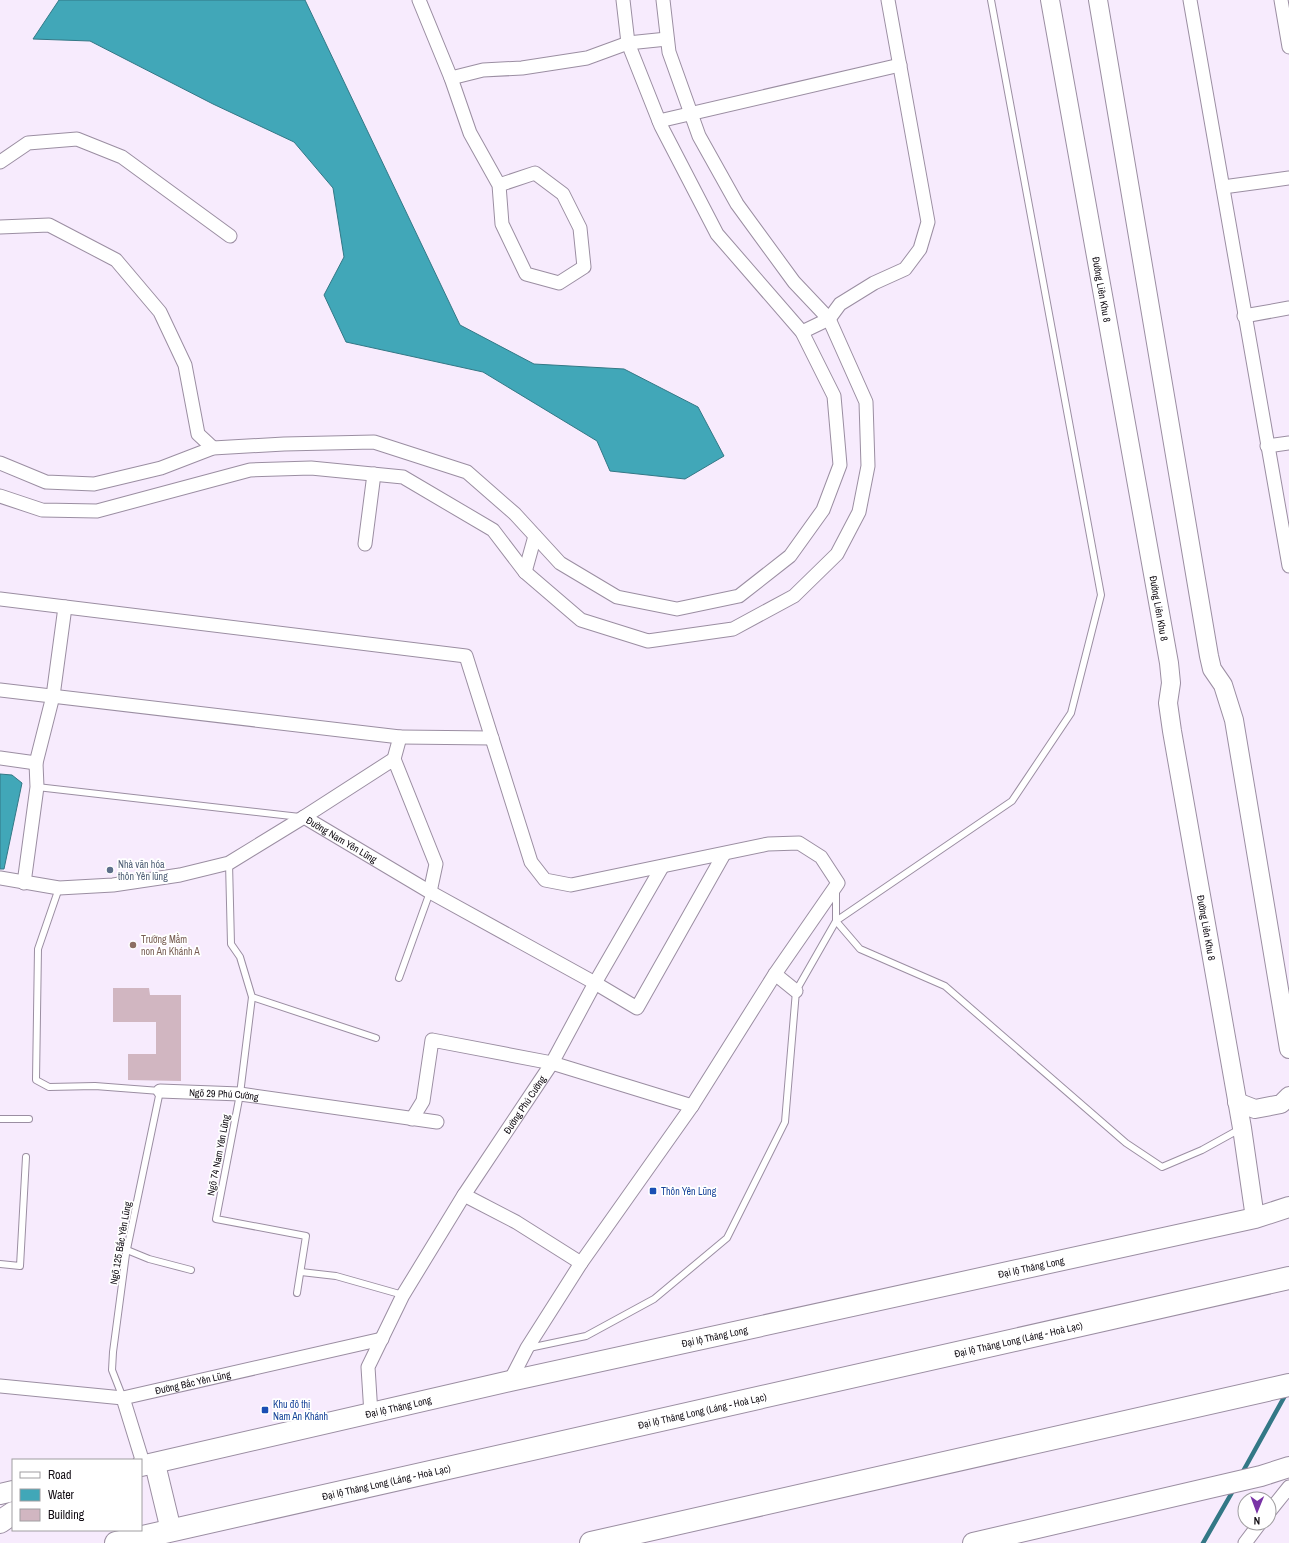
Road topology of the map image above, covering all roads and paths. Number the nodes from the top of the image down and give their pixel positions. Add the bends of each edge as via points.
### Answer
1 (419, 0) edge
2 (623, 0) edge
3 (663, 0) edge
4 (888, 0) edge
5 (991, 0) edge
6 (1050, 0) edge
7 (1098, 0) edge
8 (1190, 0) edge
9 (1281, 0) edge
10 (667, 39) junction
11 (628, 43) junction
12 (1289, 47) edge
13 (900, 65) junction
14 (451, 78) junction
15 (691, 113) junction
16 (659, 121) junction
17 (0, 162) edge
18 (1289, 178) edge
19 (500, 185) junction
20 (1223, 187) junction
21 (0, 227) edge
22 (230, 236) dead end
23 (1289, 308) edge
24 (1244, 316) junction
25 (829, 319) junction
26 (802, 332) junction
27 (1289, 443) edge
28 (1267, 446) junction
29 (213, 448) junction
30 (0, 463) edge
31 (374, 474) junction
32 (0, 496) edge
33 (535, 536) junction
34 (365, 544) dead end
35 (1289, 566) edge
36 (525, 572) junction
37 (0, 599) edge
38 (64, 607) junction
39 (0, 690) edge
40 (53, 696) junction
41 (400, 737) junction
42 (492, 738) junction
43 (0, 758) edge
44 (394, 759) junction
45 (36, 763) junction
46 (36, 787) junction
47 (304, 817) junction
48 (724, 854) junction
49 (229, 863) junction
50 (662, 867) junction
51 (0, 878) edge
52 (838, 883) junction
53 (24, 884) junction
54 (59, 888) junction
55 (430, 892) junction
56 (836, 921) junction
57 (775, 974) junction
58 (399, 978) dead end
59 (595, 983) junction
60 (796, 991) junction
61 (252, 997) junction
62 (376, 1038) dead end
63 (1289, 1049) edge
64 (552, 1063) junction
65 (160, 1091) junction
66 (240, 1094) junction
67 (1289, 1096) edge
68 (1237, 1102) junction
69 (692, 1106) junction
70 (0, 1119) edge
71 (29, 1119) dead end
72 (412, 1119) junction
73 (437, 1122) dead end
74 (1242, 1128) junction
75 (26, 1156) dead end
76 (464, 1195) junction
77 (1289, 1207) edge
78 (1256, 1218) junction
79 (127, 1250) junction
80 (581, 1263) junction
81 (0, 1264) edge
82 (191, 1270) dead end
83 (301, 1272) junction
84 (1289, 1278) edge
85 (297, 1293) dead end
86 (403, 1295) junction
87 (382, 1339) junction
88 (527, 1348) junction
89 (510, 1381) junction
90 (0, 1386) edge
91 (1284, 1386) edge
92 (123, 1398) junction
93 (371, 1414) junction
94 (147, 1465) edge
95 (1289, 1467) edge
96 (1289, 1487) edge
97 (12, 1491) edge
98 (0, 1494) edge
99 (1284, 1498) edge
100 (12, 1514) edge
101 (0, 1522) edge
102 (170, 1526) dead end
103 (1254, 1531) edge
104 (116, 1543) edge
105 (591, 1543) edge
106 (973, 1543) edge
107 (1245, 1543) edge

1 - 14 street
2 - 11 street
3 - 10 street
4 - 13 street
5 - 56 lane via 1100,595 1071,713 1012,801
6 - 68 street, Đường Liên Khu 8 via 1169,663 1171,683 1168,703 1172,731
7 - 63 street via 1209,656 1212,669 1223,685 1234,720
8 - 20 street
9 - 12 street
10 - 11 street
10 - 15 street via 669,52
11 - 14 street via 587,58 522,68 483,70
11 - 16 street
13 - 15 street
13 - 25 street via 928,222 920,248 905,269 874,283 840,304
14 - 19 street via 470,133
15 - 16 street
15 - 25 street via 699,136 737,204 794,282
16 - 26 street via 717,234
17 - 22 street via 28,143 77,139 122,157
18 - 20 street
19 - 19 street via 502,224 526,274 559,283 584,267 580,228 563,194 535,173
20 - 24 street
21 - 29 street via 49,226 116,260 160,312 185,365 198,434
23 - 24 street
24 - 28 street
25 - 26 street
25 - 36 street via 866,402 868,466 859,512 837,554 794,596 733,629 648,641 581,620
26 - 33 street via 834,396 840,465 823,510 790,556 739,596 677,609 616,597 560,563
27 - 28 street
28 - 35 street
29 - 30 street via 161,468 94,484 46,482
29 - 33 street via 374,442 467,472 515,514
31 - 32 street via 311,468 250,470 97,511 42,510
31 - 34 street
31 - 36 street via 403,477 494,530
33 - 36 street
37 - 38 street
38 - 40 street
38 - 42 street via 466,656
39 - 40 street
40 - 41 street
40 - 45 street
41 - 42 street
41 - 44 street
42 - 50 street via 531,862 545,880 571,885
43 - 45 street
44 - 47 street
44 - 55 street via 436,864
45 - 46 street
46 - 47 lane
46 - 53 street
47 - 49 street, Đường Nam Yên Lũng
47 - 55 street, Đường Nam Yên Lũng
48 - 50 street
48 - 52 street via 768,844 799,843 821,857
48 - 59 street, Đường Nam Yên Lũng via 637,1008
49 - 54 street, Đường Nam Yên Lũng via 180,875 113,885
49 - 61 lane via 231,944 240,958
50 - 59 street, Đường Phú Cường
51 - 53 street, Đường Nam Yên Lũng
52 - 56 lane via 835,893
52 - 57 street
53 - 54 street, Đường Nam Yên Lũng
54 - 65 lane, Ngõ 29 Phú Cường via 38,949 36,1080 50,1088 95,1086
55 - 58 lane
55 - 59 street, Đường Nam Yên Lũng
56 - 60 lane
56 - 74 lane via 860,949 945,986 1126,1143 1162,1167 1202,1150
57 - 60 street
57 - 69 street
59 - 64 street, Đường Phú Cường
60 - 88 lane via 785,1122 727,1238 647,1303 586,1336
61 - 62 lane
61 - 66 lane, Ngõ 74 Nam Yên Lũng
64 - 69 street
64 - 72 street via 432,1040 423,1101
64 - 76 street, Đường Phú Cường
65 - 66 street, Ngõ 29 Phú Cường
65 - 79 lane, Ngõ 125 Bắc Yên Lũng
66 - 72 street, Ngõ 29 Phú Cường
66 - 83 lane, Ngõ 74 Nam Yên Lũng via 216,1218 306,1236
67 - 68 street via 1281,1104 1255,1109
68 - 74 street, Đường Liên Khu 8
69 - 80 street
70 - 71 lane
72 - 73 street, Ngõ 29 Phú Cường
74 - 78 street, Đường Liên Khu 8
75 - 81 lane via 20,1266
76 - 80 street via 516,1222
76 - 86 street, Đường Phú Cường
77 - 78 main road, Đại lộ Thăng Long
78 - 89 main road, Đại lộ Thăng Long
79 - 82 lane via 149,1259
79 - 92 lane, Ngõ 125 Bắc Yên Lũng via 112,1370
80 - 88 street
83 - 85 lane
83 - 86 lane via 336,1276
84 - 104 highway, Đại lộ Thăng Long (Láng - Hoà Lạc)
86 - 87 street, Đường Phú Cường
87 - 92 street, Đường Bắc Yên Lũng
87 - 93 street, Đường Phú Cường via 368,1367
88 - 89 street
89 - 93 main road, Đại lộ Thăng Long
90 - 92 street, Đường Bắc Yên Lũng
91 - 105 highway
92 - 94 street
93 - 94 main road, Đại lộ Thăng Long
94 - 102 main road
95 - 106 main road via 1261,1476
96 - 99 street
97 - 98 main road
100 - 101 highway
103 - 107 street

